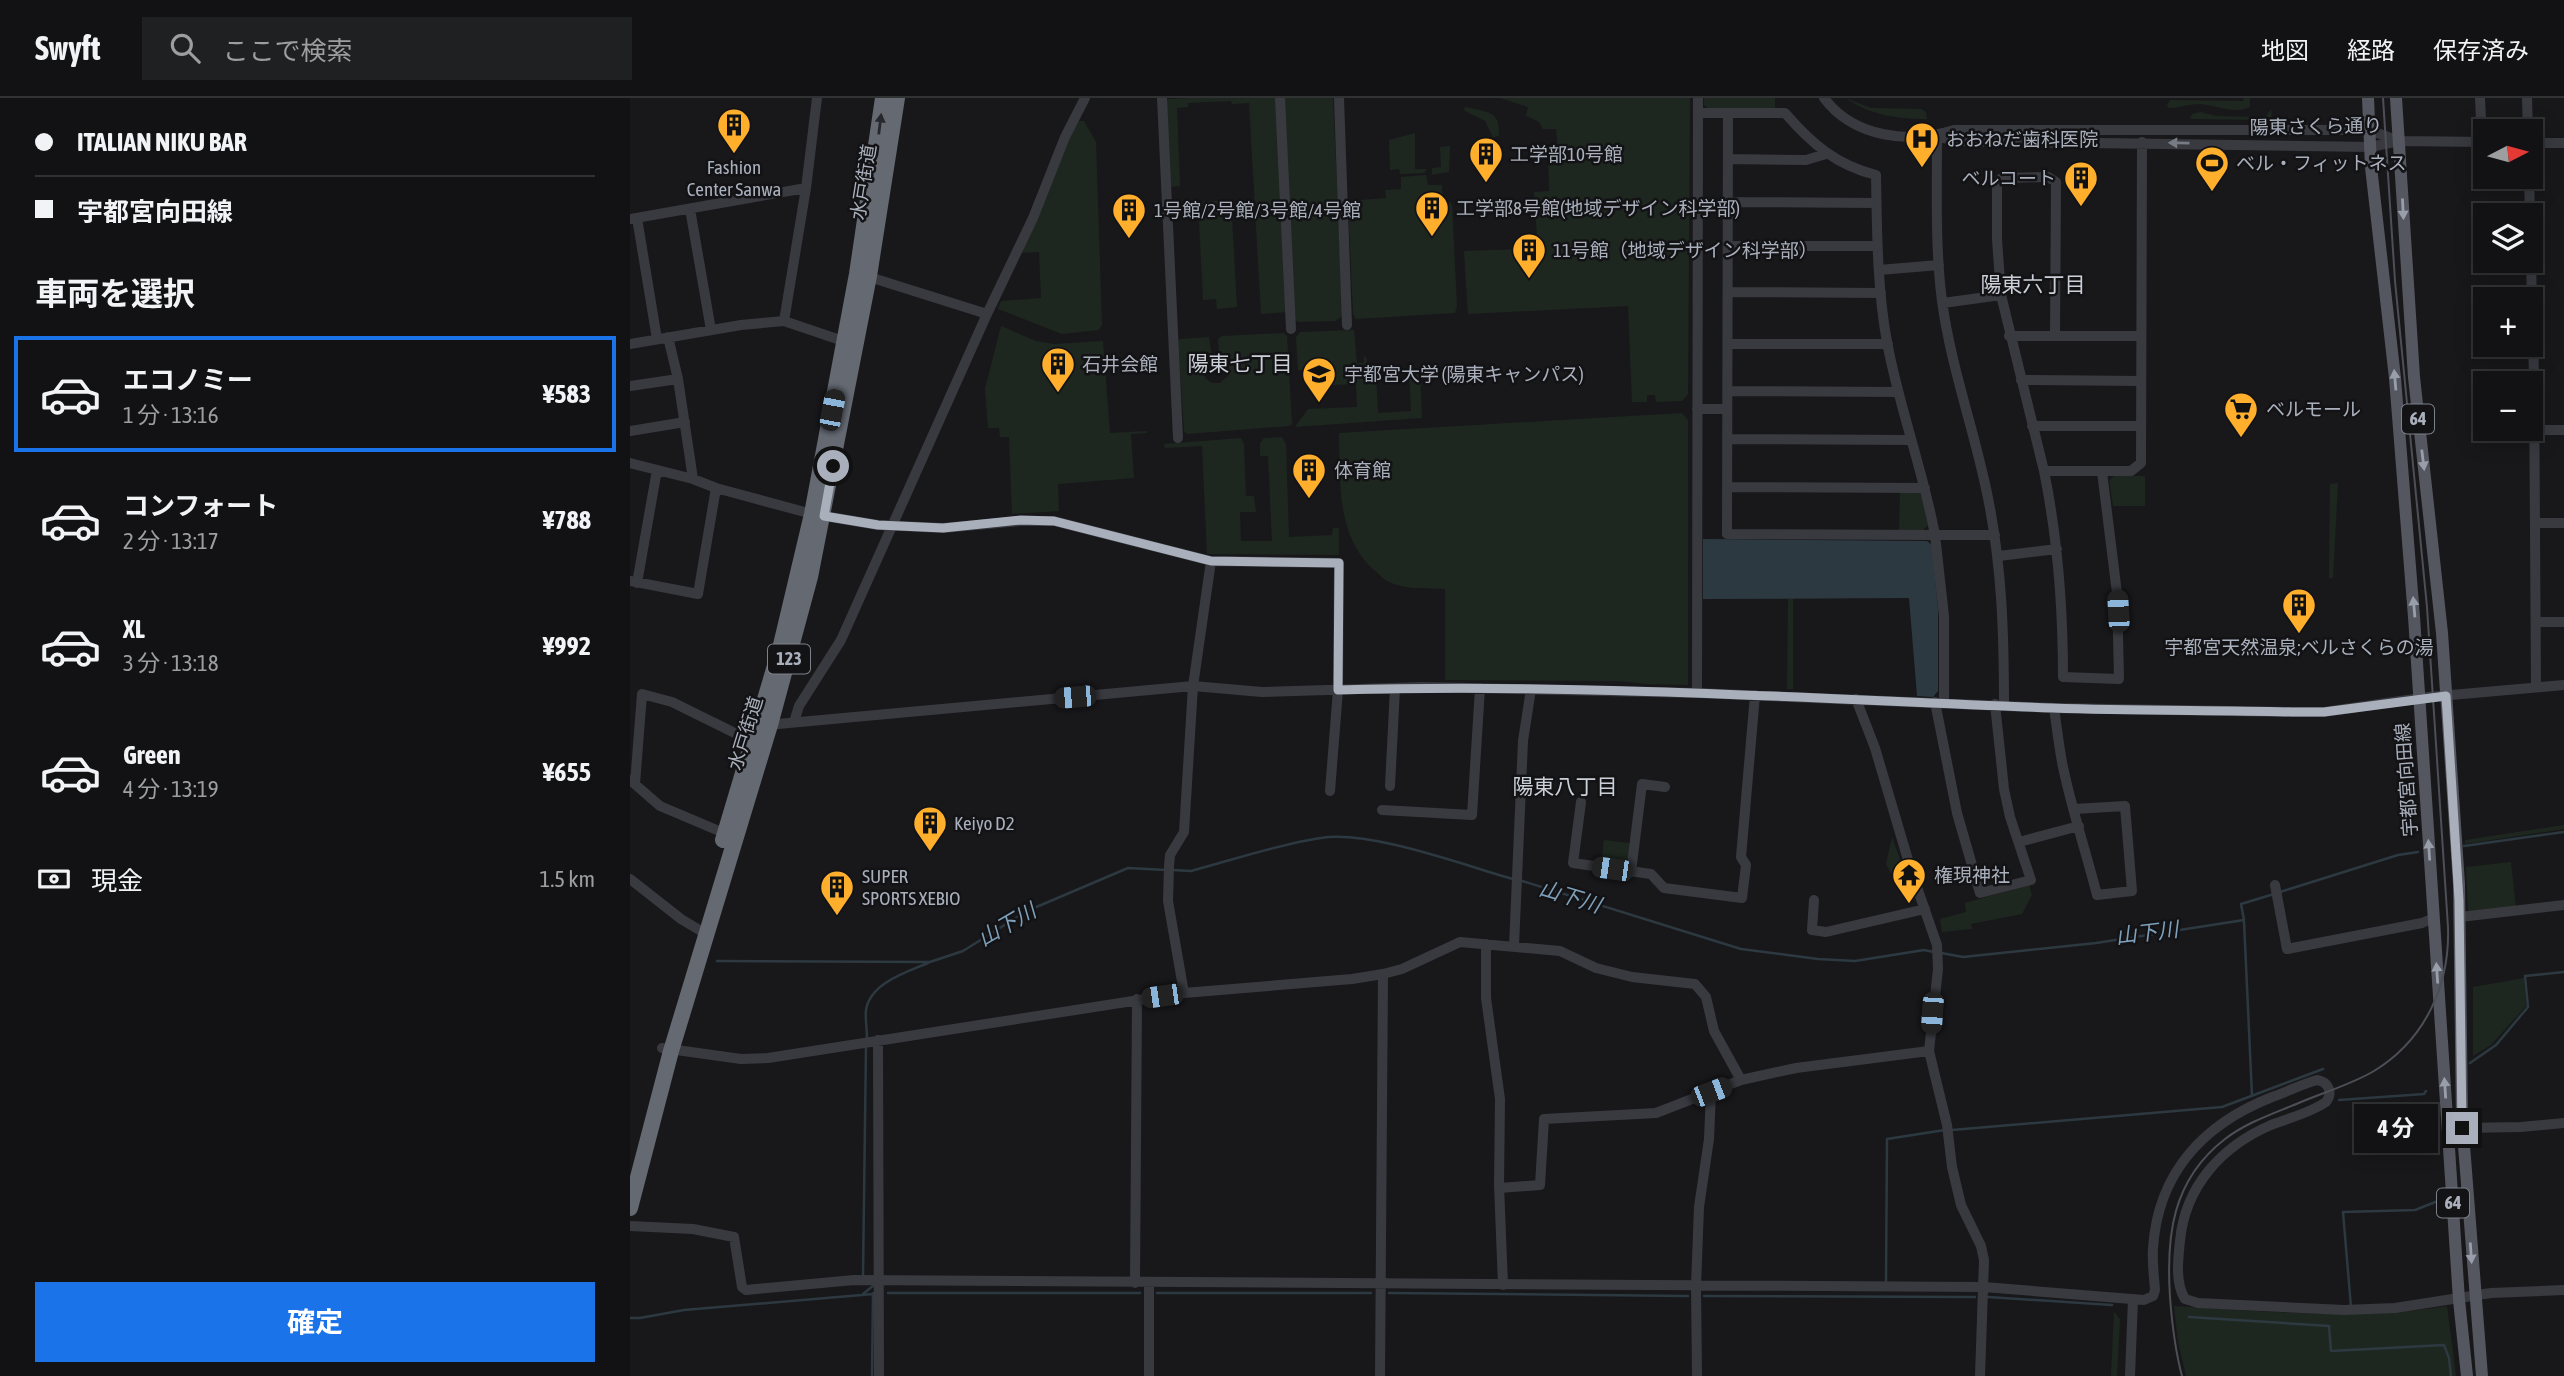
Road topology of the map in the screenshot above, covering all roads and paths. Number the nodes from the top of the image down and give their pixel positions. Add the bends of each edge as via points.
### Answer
1 (817, 98) edge
2 (883, 98) edge
3 (897, 98) edge
4 (1085, 98) edge
5 (1162, 98) edge
6 (1280, 98) edge
7 (1339, 98) edge
8 (1698, 98) edge
9 (1824, 98) edge
10 (2368, 98) edge
11 (2396, 98) edge
12 (2480, 98) edge
13 (2527, 98) edge
14 (1698, 113) junction
15 (1728, 114) junction
16 (2482, 119) edge
17 (2528, 119) edge
18 (2370, 130) junction
19 (1937, 136) junction
20 (2399, 141) junction
21 (2141, 142) junction
22 (2473, 142) edge
23 (2543, 143) edge
24 (2564, 143) edge
25 (2370, 147) junction
26 (1826, 154) junction
27 (1728, 159) junction
28 (806, 188) junction
29 (1728, 202) junction
30 (1876, 203) junction
31 (690, 209) junction
32 (633, 218) edge
33 (1729, 246) junction
34 (1877, 246) junction
35 (1939, 265) junction
36 (1879, 270) junction
37 (2531, 273) edge
38 (863, 275) junction
39 (1729, 292) junction
40 (1881, 293) junction
41 (2001, 295) junction
42 (1942, 303) junction
43 (988, 314) junction
44 (784, 321) junction
45 (1347, 326) dead end
46 (1291, 329) dead end
47 (711, 330) junction
48 (2010, 336) junction
49 (2055, 336) junction
50 (2141, 336) junction
51 (662, 338) junction
52 (851, 343) junction
53 (630, 344) edge
54 (1728, 344) junction
55 (1888, 344) junction
56 (2534, 371) edge
57 (678, 379) junction
58 (2021, 380) junction
59 (2141, 381) junction
60 (630, 386) edge
61 (1728, 391) junction
62 (1898, 392) junction
63 (1697, 409) junction
64 (1727, 409) junction
65 (685, 422) junction
66 (2032, 426) junction
67 (2141, 426) junction
68 (630, 430) edge
69 (2543, 430) edge
70 (2564, 430) edge
71 (1178, 438) dead end
72 (1728, 439) junction
73 (1911, 440) junction
74 (2535, 441) edge
75 (630, 463) edge
76 (657, 470) junction
77 (2044, 471) junction
78 (2102, 472) junction
79 (693, 479) junction
80 (1728, 487) junction
81 (716, 488) junction
82 (1925, 488) junction
83 (818, 515) junction
84 (2535, 523) junction
85 (2564, 523) edge
86 (891, 526) junction
87 (1935, 535) junction
88 (1995, 535) junction
89 (2057, 549) junction
90 (1999, 556) junction
91 (1211, 561) junction
92 (634, 582) edge
93 (2536, 622) junction
94 (2564, 622) edge
95 (2564, 685) edge
96 (1193, 686) junction
97 (2536, 687) junction
98 (1395, 688) junction
99 (1480, 688) junction
100 (1531, 689) junction
101 (1338, 690) junction
102 (1697, 692) junction
103 (1755, 695) junction
104 (2446, 696) junction
105 (1856, 699) junction
106 (2420, 699) junction
107 (1940, 702) junction
108 (1999, 705) junction
109 (2054, 708) junction
110 (794, 722) junction
111 (761, 735) junction
112 (632, 782) edge
113 (1390, 786) dead end
114 (1665, 787) dead end
115 (1330, 791) dead end
116 (1581, 802) dead end
117 (2074, 809) junction
118 (1382, 810) dead end
119 (2079, 826) junction
120 (730, 835) junction
121 (2019, 842) junction
122 (1631, 872) junction
123 (630, 879) edge
124 (2276, 886) dead end
125 (1814, 900) dead end
126 (2564, 905) edge
127 (1925, 909) junction
128 (2460, 917) junction
129 (2434, 918) junction
130 (701, 931) junction
131 (1486, 944) junction
132 (1514, 946) junction
133 (1382, 974) junction
134 (1184, 993) junction
135 (1137, 999) junction
136 (878, 1040) junction
137 (667, 1050) junction
138 (1930, 1051) junction
139 (1741, 1080) junction
140 (1711, 1092) junction
141 (2564, 1123) edge
142 (2462, 1128) junction
143 (630, 1166) edge
144 (633, 1186) edge
145 (1499, 1188) junction
146 (630, 1208) edge
147 (630, 1226) edge
148 (879, 1281) junction
149 (1135, 1283) junction
150 (1149, 1283) junction
151 (1984, 1283) junction
152 (1380, 1284) junction
153 (1503, 1285) junction
154 (1696, 1286) junction
155 (2564, 1290) edge
156 (2474, 1296) junction
157 (2133, 1299) junction
158 (2459, 1300) junction
159 (879, 1376) edge
160 (1149, 1376) edge
161 (1380, 1376) edge
162 (1697, 1376) edge
163 (1980, 1376) edge
164 (2130, 1376) edge
165 (2467, 1376) edge
166 (2482, 1376) edge

1 - 28 street
38 -> 2 highway, 水戸街道 / 123
3 - 38 highway, 水戸街道 / 123
4 - 43 street
5 - 71 street
6 - 46 street
7 - 45 street
8 - 14 street
9 - 19 street, 陽東さくら通り via 1838,113 1871,132
10 - 18 main road, 宇都宮向田線 / 64
11 - 20 main road, 64
12 - 16 street
13 - 17 street
14 - 15 street
14 - 63 street
15 - 26 street via 1785,113
15 - 27 street
18 - 19 street, 陽東さくら通り via 1954,130
18 - 20 street, 陽東さくら通り
18 - 25 main road, 宇都宮向田線 / 64
19 - 21 street, 陽東さくら通り via 1954,141
19 - 35 street
20 - 22 street
20 - 25 street, 陽東さくら通り
20 -> 104 main road, 64 via 2414,377
25 -> 21 street, 陽東さくら通り
21 - 50 street
23 - 24 street
106 -> 25 main road, 宇都宮向田線 / 64 via 2395,378
26 - 27 street via 1806,159
26 - 30 street via 1876,176
27 - 29 street
28 - 31 street
28 - 44 street
29 - 30 street
29 - 33 street
30 - 34 street
31 - 32 street
31 - 47 street
32 - 51 street
33 - 34 street
33 - 39 street
34 - 36 street
35 - 36 street
35 - 42 street
36 - 40 street
37 - 56 street
38 - 43 street
38 - 52 highway, 水戸街道 / 123
39 - 40 street
39 - 54 street
40 - 55 street
41 - 42 street
41 - 48 street
41 - 49 street via 1997,182 2048,177 2056,182
42 - 88 street
43 - 86 street
44 - 47 street
44 - 52 street
47 - 51 street
48 - 49 street
48 - 58 street
49 - 50 street
50 - 59 street
51 - 53 street
51 - 57 street
52 - 83 highway, 水戸街道 / 123
54 - 55 street
54 - 61 street
55 - 62 street
57 - 60 street
57 - 65 street
58 - 59 street
58 - 66 street
59 - 67 street
61 - 62 street
61 - 64 street
62 - 73 street
63 - 64 street
63 - 102 street
64 - 72 street
65 - 68 street
65 - 79 street
66 - 67 street
66 - 77 street
67 - 78 street via 2141,463 2131,471
69 - 70 street
72 - 73 street
72 - 80 street
73 - 82 street
74 - 84 street
75 - 76 street
76 - 79 street
76 - 92 street
77 - 78 street
77 - 89 street
78 - 89 street via 2117,593 2119,680 2063,677
79 - 81 street
80 - 82 street
80 - 87 street via 1727,534
81 - 83 street
81 - 92 street via 698,594
82 - 87 street
83 - 86 street
83 - 111 highway, 水戸街道 / 123 via 797,630
84 - 85 street
84 - 93 street
86 - 91 street via 943,528 1054,521
86 - 110 street via 841,640 799,706
87 - 88 street
87 - 107 street via 1944,616
88 - 90 street
89 - 90 street
90 - 108 street via 2003,612
91 - 96 street
91 - 101 street via 1339,563
93 - 94 street
93 - 97 street
95 - 97 street
96 - 101 street via 1262,692
96 - 110 street
96 - 134 street via 1184,832 1170,855 1168,894
97 - 104 street
98 - 99 street
98 - 101 street
98 - 113 street
99 - 100 street
99 - 118 street via 1472,815
100 - 102 street
100 - 132 street via 1523,741
101 - 115 street
102 - 103 street
103 - 105 street
103 - 122 street via 1741,856 1746,865 1742,898 1664,888 1651,874
104 - 106 street
104 - 128 main road, 64
105 - 107 street
105 - 127 street
106 - 109 street via 2302,712
129 -> 106 main road, 宇都宮向田線 / 64
107 - 108 street
107 - 121 street via 1957,813 1980,893 2031,880
108 - 109 street
108 - 121 street via 2004,789
109 - 117 street
110 - 111 street
111 - 112 street via 642,694
111 - 120 highway, 水戸街道 / 123
112 - 120 street via 660,806
114 - 122 street via 1642,785
116 - 122 street via 1573,863
117 - 119 street
117 - 119 street via 2125,806 2132,891 2098,895
119 - 121 street
120 - 130 highway, 水戸街道 / 123
123 - 130 street
124 - 129 street via 2287,949
125 - 127 street via 1812,930 1826,932
126 - 128 street
127 - 138 street via 1937,945 1938,969
128 - 142 main road, 64
158 -> 129 main road, 宇都宮向田線 / 64
130 - 137 highway, 水戸街道 / 123
131 - 132 street
131 - 133 street via 1460,942
131 - 145 street via 1486,998 1500,1099
132 - 139 street via 1560,951 1596,968 1632,977 1695,984 1706,996 1714,1031
133 - 134 street
133 - 152 street
134 - 135 street
135 - 136 street
135 - 149 street
136 - 137 street via 768,1058
136 - 148 street
137 - 143 highway, 水戸街道 / 123
137 - 144 highway, 水戸街道 / 123
138 - 139 street
138 - 151 street via 1961,1205 1981,1246
139 - 140 street
140 - 145 street via 1656,1113 1544,1119 1540,1185
140 - 154 street
141 - 142 street
142 -> 156 main road, 64
144 - 146 highway, 水戸街道 / 123
145 - 153 street
147 - 148 street via 693,1229 734,1237 746,1290
148 - 149 street
148 - 159 street
149 - 150 street
150 - 152 street
150 - 160 street
151 - 154 street
151 - 157 street
151 - 163 street
152 - 153 street
152 - 161 street
153 - 154 street
154 - 162 street
155 - 156 street
156 - 158 street
156 - 166 main road, 64
157 - 158 street via 2153,1296 2153,1248 2160,1207 2179,1167 2198,1142 2240,1112 2312,1081 2322,1081 2330,1094 2326,1102 2239,1142 2207,1171 2195,1190 2180,1231 2180,1287 2185,1299 2344,1310
157 - 164 street
158 - 165 main road, 宇都宮向田線 / 64

